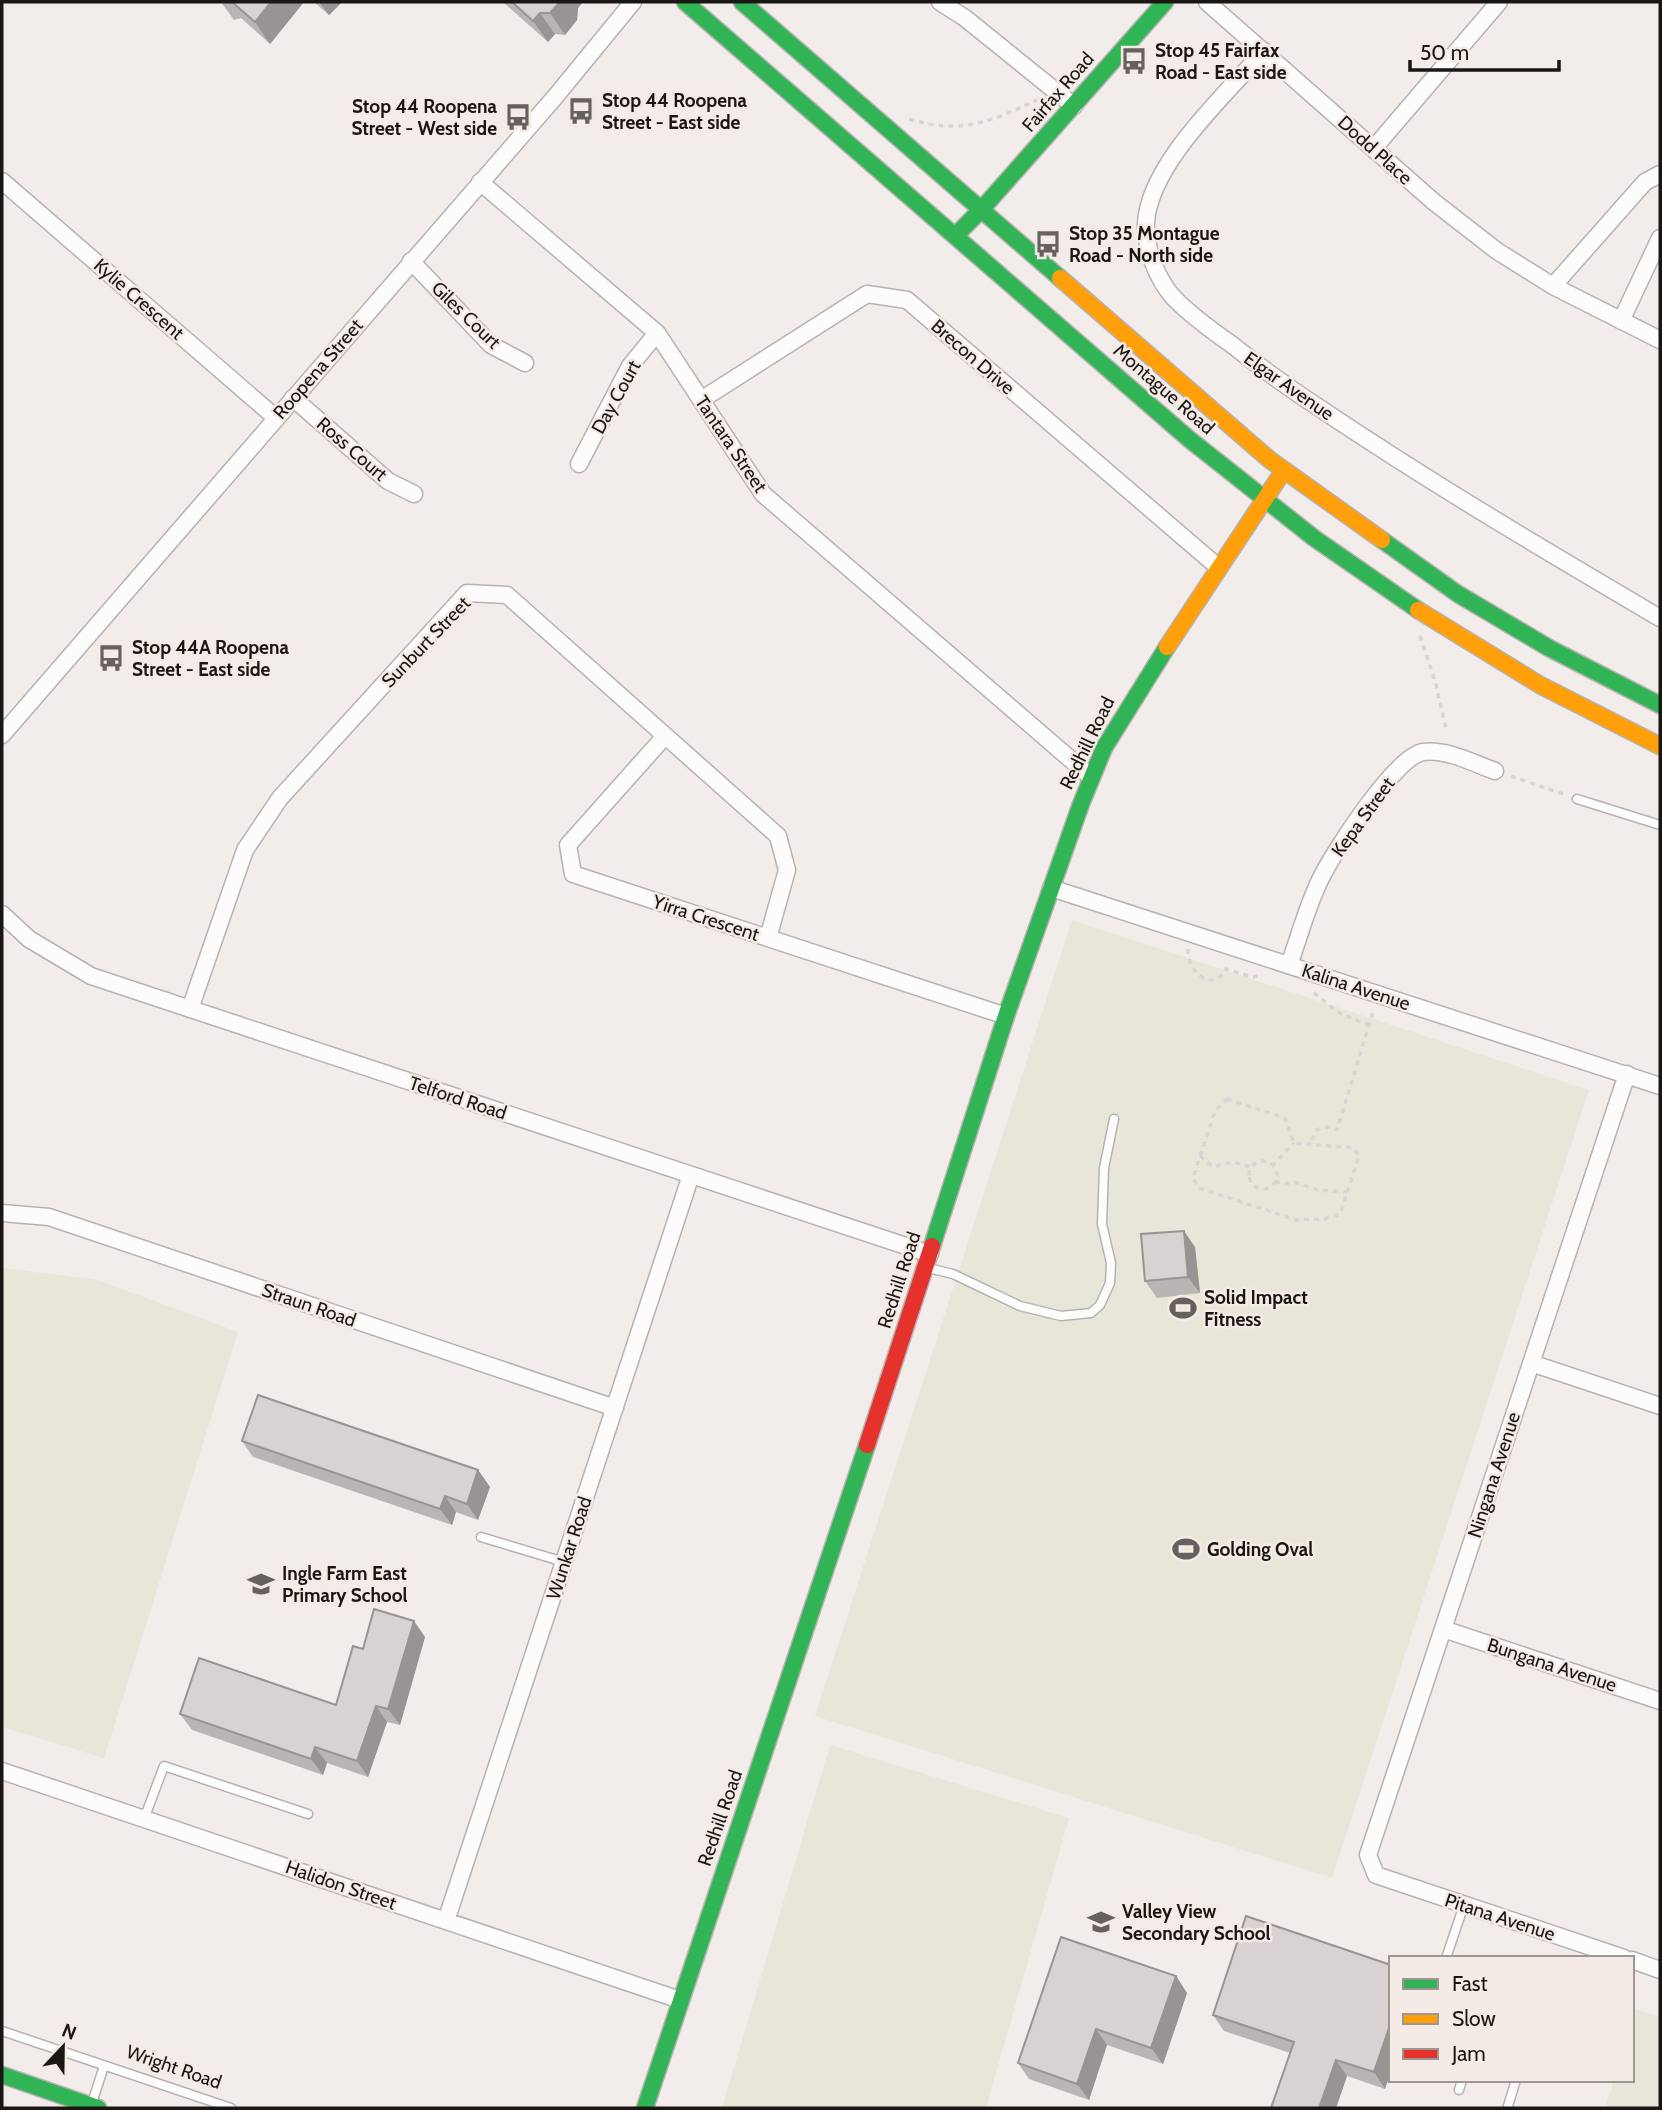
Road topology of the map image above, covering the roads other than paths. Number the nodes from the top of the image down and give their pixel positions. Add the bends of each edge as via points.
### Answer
1 (633, 2) edge
2 (685, 2) edge
3 (742, 2) edge
4 (940, 2) edge
5 (1165, 2) edge
6 (1207, 2) edge
7 (1499, 2) edge
8 (1264, 51) junction
9 (1074, 106) junction
10 (1374, 148) junction
11 (1660, 174) edge
12 (2, 181) edge
13 (480, 182) junction
14 (981, 210) junction
15 (956, 235) junction
16 (1660, 238) edge
17 (411, 261) junction
18 (1553, 286) junction
19 (1621, 321) junction
20 (657, 332) junction
21 (1660, 340) edge
22 (525, 363) dead end
23 (293, 398) junction
24 (701, 400) junction
25 (275, 418) junction
26 (579, 464) dead end
27 (1284, 470) junction
28 (414, 494) dead end
29 (1263, 498) junction
30 (1218, 568) junction
31 (1660, 618) edge
32 (1660, 705) edge
33 (5, 725) edge
34 (665, 736) junction
35 (1660, 746) edge
36 (1495, 771) road end
37 (1091, 777) junction
38 (1577, 799) road end
39 (1660, 825) edge
40 (1051, 888) junction
41 (2, 914) edge
42 (768, 938) junction
43 (1289, 965) junction
44 (190, 1009) junction
45 (1006, 1016) junction
46 (1626, 1074) junction
47 (1660, 1086) edge
48 (1114, 1119) dead end
49 (691, 1175) junction
50 (2, 1213) edge
51 (928, 1261) junction
52 (1531, 1363) junction
53 (1660, 1406) edge
54 (615, 1408) junction
55 (481, 1537) dead end
56 (564, 1562) junction
57 (1443, 1629) junction
58 (1660, 1701) edge
59 (2, 1771) edge
60 (308, 1814) dead end
61 (144, 1819) junction
62 (1376, 1875) joint
63 (1464, 1905) junction
64 (446, 1921) junction
65 (1447, 1956) edge
66 (1618, 1956) edge
67 (1634, 1961) edge
68 (1660, 1970) edge
69 (680, 2000) junction
70 (2, 2031) edge
71 (104, 2066) junction
72 (2, 2075) edge
73 (1461, 2082) edge
74 (1515, 2082) edge
75 (1459, 2090) dead end
76 (1508, 2106) dead end
77 (95, 2107) edge
78 (231, 2108) edge
79 (645, 2108) edge

1 - 13 street, Roopena Street
2 - 15 main road, Montague Road
3 - 14 main road, Montague Road
4 - 9 street
5 - 9 main road, Fairfax Road
6 - 8 street, Dodd Place
7 - 10 street
8 - 10 street, Dodd Place
8 - 31 street, Elgar Avenue via 1187,138 1156,183 1147,212 1147,241 1168,290 1215,332 1340,422
9 - 14 main road, Fairfax Road
10 - 18 street, Dodd Place via 1476,235
11 - 18 street via 1645,183
12 - 25 street, Kylie Crescent
13 - 17 street, Roopena Street
13 - 20 street, Tantara Street
14 - 15 main road, Fairfax Road
14 - 27 main road, Montague Road
15 - 29 main road, Montague Road
16 - 19 street
17 - 22 street, Giles Court via 491,345
17 - 23 street, Roopena Street
18 - 19 street, Dodd Place
19 - 21 street, Dodd Place
20 - 24 street, Tantara Street
20 - 26 street, Day Court via 630,366
23 - 25 street, Roopena Street
23 - 28 street, Ross Court via 388,481
24 - 30 street, Brecon Drive via 867,294 907,300
24 - 37 street, Tantara Street via 763,494
25 - 33 street, Roopena Street
27 - 29 main road, Redhill Road
27 - 32 main road, Montague Road via 1458,594 1549,648
29 - 30 main road, Redhill Road
29 - 35 main road, Montague Road via 1410,606 1528,677
30 - 37 main road, Redhill Road via 1126,708
34 - 42 street, Sunburt Street via 778,836 787,870
34 - 42 street, Yirra Crescent via 568,845 573,874
34 - 44 street, Sunburt Street via 507,595 467,593 281,798 246,850
36 - 43 street, Kepa Street via 1438,751 1420,752 1405,762 1362,812 1322,875
37 - 40 main road, Redhill Road
38 - 39 lane
40 - 43 street, Kalina Avenue
40 - 45 main road, Redhill Road
41 - 44 street, Telford Road via 29,939 91,976
42 - 45 street, Yirra Crescent
43 - 46 street, Kalina Avenue
44 - 49 street, Telford Road
45 - 51 main road, Redhill Road
46 - 47 street, Kalina Avenue
46 - 52 street, Ningana Avenue
48 - 51 lane via 1104,1168 1102,1224 1111,1263 1110,1283 1100,1306 1091,1313 1061,1316 1020,1306
49 - 51 street, Telford Road
49 - 54 street, Wunkar Road
50 - 54 street, Straun Road via 49,1217
51 - 69 main road, Redhill Road
52 - 53 street
52 - 57 street, Ningana Avenue
54 - 56 street, Wunkar Road
55 - 56 lane
56 - 64 street, Wunkar Road
57 - 58 street, Bungana Avenue
57 - 62 street, Ningana Avenue via 1368,1855
59 - 61 street, Halidon Street
60 - 61 lane via 164,1766
61 - 64 street, Halidon Street
62 - 63 street, Pitana Avenue
63 - 65 lane
63 - 66 street, Pitana Avenue
64 - 69 street, Halidon Street
67 - 68 street
69 - 79 main road, Redhill Road
70 - 71 lane, Wright Road
71 - 77 lane, Wright Road
71 - 78 lane, Wright Road
72 - 77 main road, Wright Road
73 - 75 lane
74 - 76 lane

